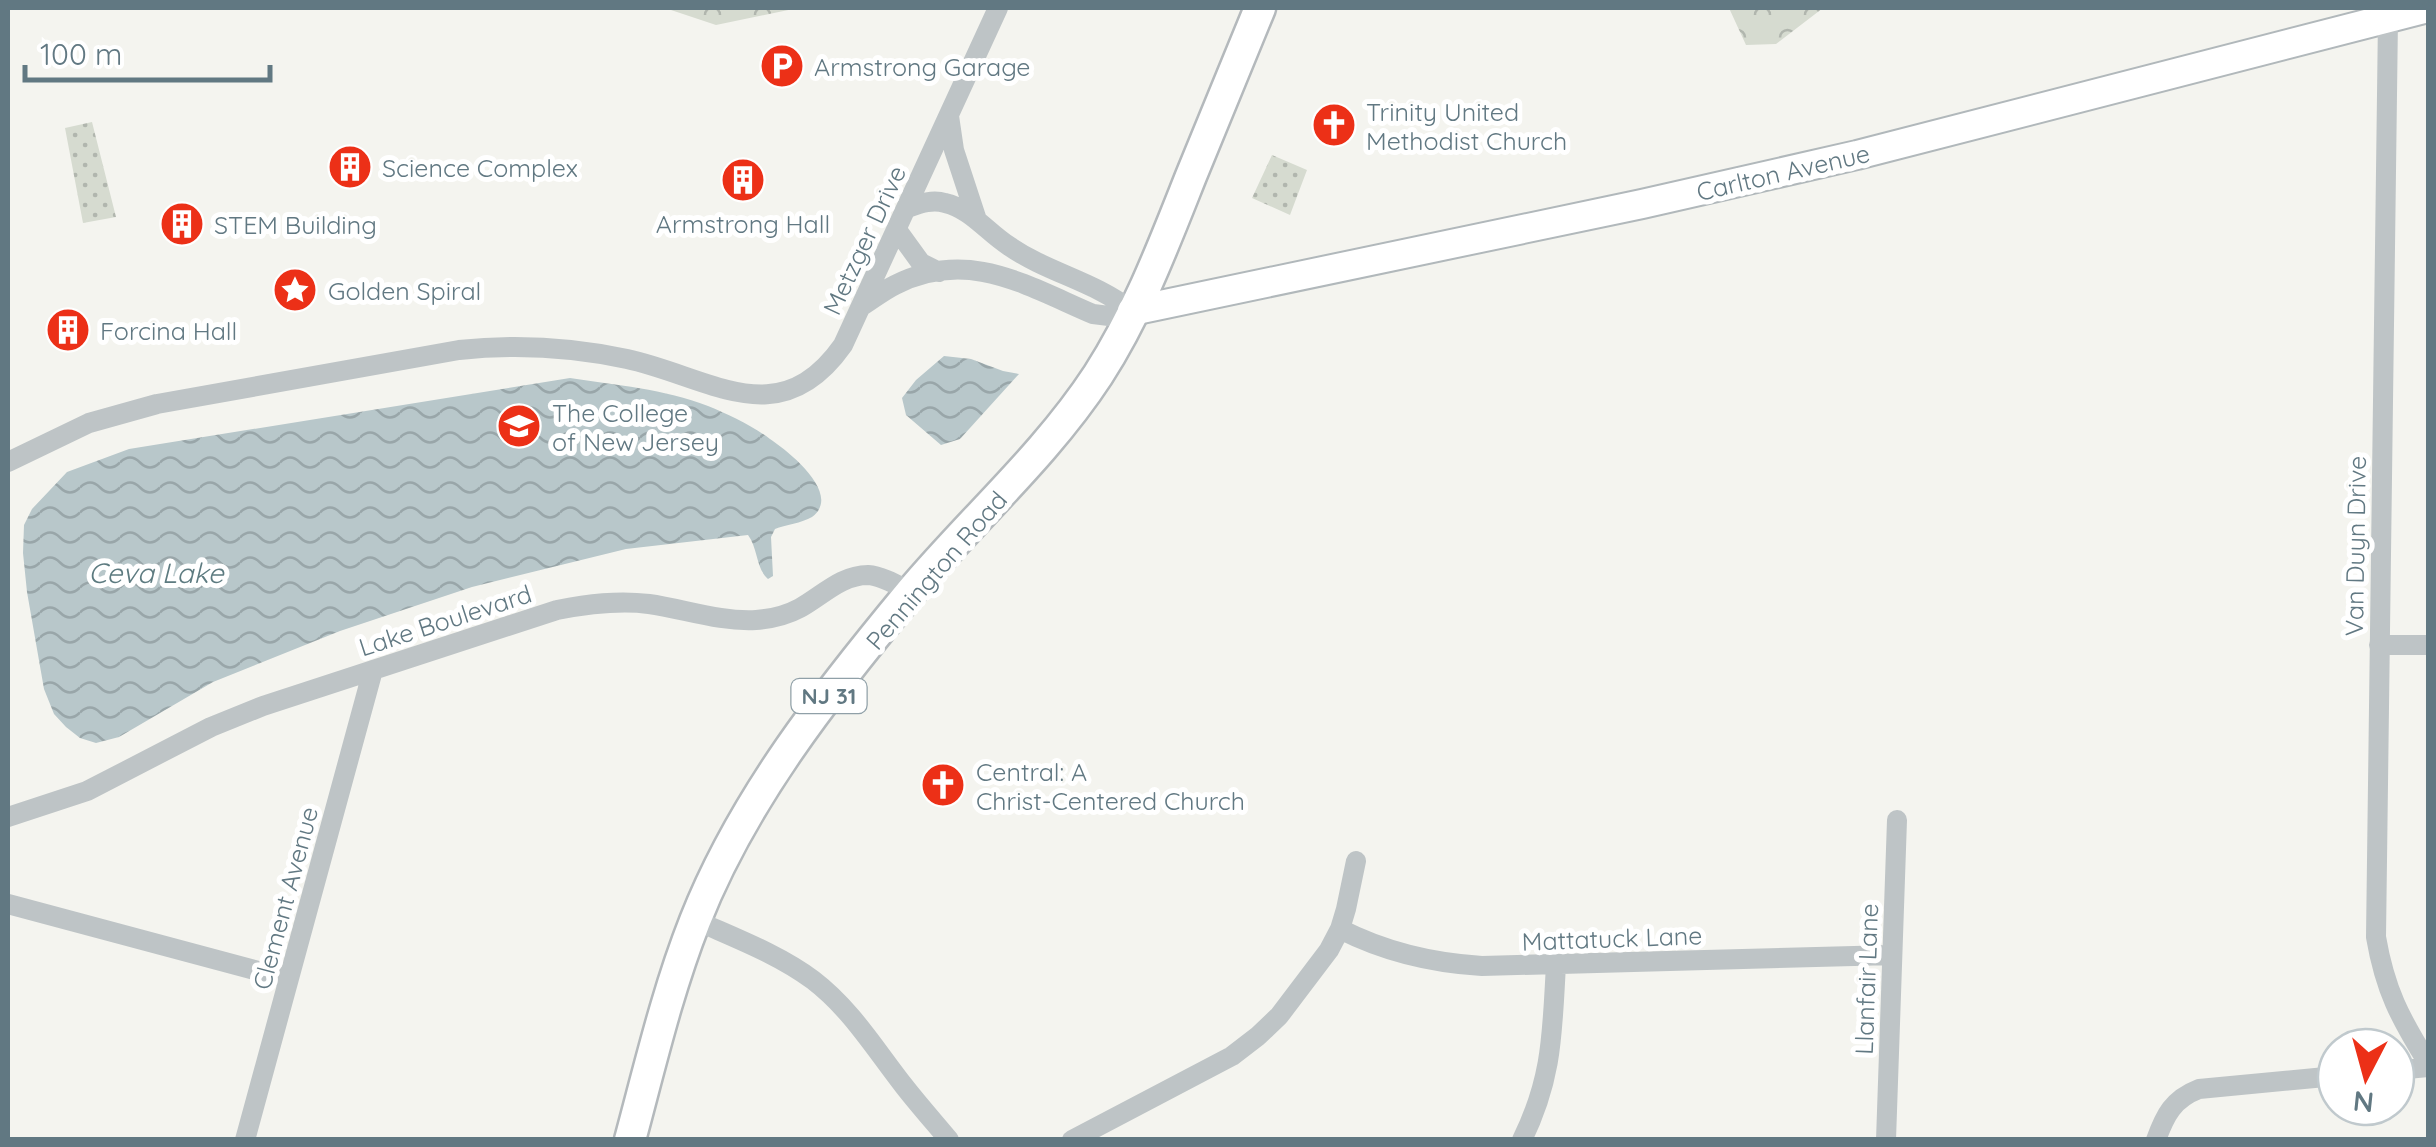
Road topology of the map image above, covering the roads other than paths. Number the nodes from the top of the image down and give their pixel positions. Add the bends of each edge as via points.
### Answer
1 (998, 8) edge
2 (1260, 8) edge
3 (2428, 8) edge
4 (2388, 18) junction
5 (949, 116) junction
6 (907, 208) junction
7 (978, 220) junction
8 (897, 230) junction
9 (938, 272) junction
10 (862, 306) junction
11 (1132, 312) junction
12 (8, 462) edge
13 (911, 592) junction
14 (2379, 645) junction
15 (2428, 646) edge
16 (373, 670) junction
17 (8, 817) edge
18 (1897, 820) dead end
19 (1356, 861) dead end
20 (8, 904) edge
21 (696, 920) junction
22 (1340, 929) junction
23 (1892, 954) junction
24 (1556, 964) junction
25 (288, 979) junction
26 (2428, 1065) edge
27 (2316, 1078) edge
28 (245, 1140) edge
29 (630, 1140) edge
30 (949, 1140) edge
31 (1072, 1140) edge
32 (1522, 1140) edge
33 (1886, 1140) edge
34 (2156, 1140) edge

1 - 5 street, Metzger Drive
2 - 11 main road, Pennington Road / NJ 31
3 - 4 street, Carlton Avenue
4 - 11 street, Carlton Avenue via 1858,155
4 - 14 street, Van Duyn Drive
5 - 6 street, Metzger Drive
5 - 7 street
6 - 7 street via 938,201
6 - 8 street, Metzger Drive
7 - 11 street via 1008,246 1110,294
8 - 9 street via 920,262
8 - 10 street, Metzger Drive
9 - 10 street via 894,285
9 - 11 street via 992,272 1093,314
10 - 12 street, Metzger Drive via 832,360 779,393 739,394 585,351 459,350 156,404 90,424
11 - 13 main road, Pennington Road / NJ 31 via 1060,428
13 - 16 street, Lake Boulevard via 871,575 852,578 800,608 756,620 647,604 591,604
13 - 21 main road, Pennington Road / NJ 31 via 783,757 722,860
14 - 15 street
14 - 26 street, Van Duyn Drive via 2376,937 2389,994
16 - 17 street, Lake Boulevard via 263,706 87,792
16 - 25 street, Clement Avenue
18 - 23 street, Llanfair Lane
19 - 22 street
20 - 25 street
21 - 29 main road, Pennington Road / NJ 31
21 - 30 street via 813,980 860,1026
22 - 24 street, Mattatuck Lane via 1449,964
22 - 31 street via 1258,1036
23 - 24 street, Mattatuck Lane
23 - 33 street, Llanfair Lane
24 - 32 street via 1545,1084
25 - 28 street, Clement Avenue
27 - 34 street via 2186,1094 2166,1114

